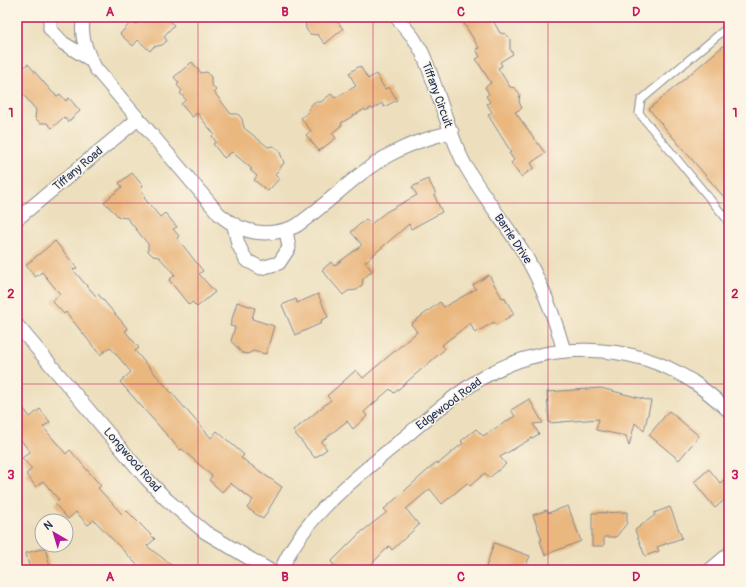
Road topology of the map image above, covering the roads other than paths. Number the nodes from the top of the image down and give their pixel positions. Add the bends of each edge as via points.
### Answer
1 (50, 17) edge
2 (84, 17) edge
3 (396, 17) edge
4 (729, 26) edge
5 (91, 60) junction
6 (138, 119) junction
7 (452, 132) junction
8 (17, 219) edge
9 (729, 222) edge
10 (234, 226) junction
11 (286, 230) junction
12 (17, 325) edge
13 (564, 351) junction
14 (729, 412) edge
15 (729, 554) edge
16 (269, 570) edge
17 (280, 570) edge
18 (710, 570) edge

1 - 5 street, Tiffany Circuit via 50,29 63,43
2 - 5 street, Tiffany Circuit via 84,43
3 - 7 street, Tiffany Circuit via 422,52
4 - 9 lane via 641,100 639,113
5 - 6 street, Tiffany Circuit
6 - 8 street, Tiffany Road
6 - 10 street, Tiffany Circuit via 219,214
7 - 11 street, Tiffany Circuit via 416,142 388,156 367,169 305,220
7 - 13 street, Barrie Drive via 463,161 474,180 537,276 553,312
10 - 11 street, Tiffany Circuit via 265,234
10 - 11 street via 238,244 246,260 261,268 279,263 289,248
12 - 16 street, Longwood Road via 166,499 205,532
13 - 14 street, Edgewood Road via 616,352 664,366 691,380
13 - 17 street, Edgewood Road via 536,356 506,366 455,396 330,501 303,532
15 - 18 street

